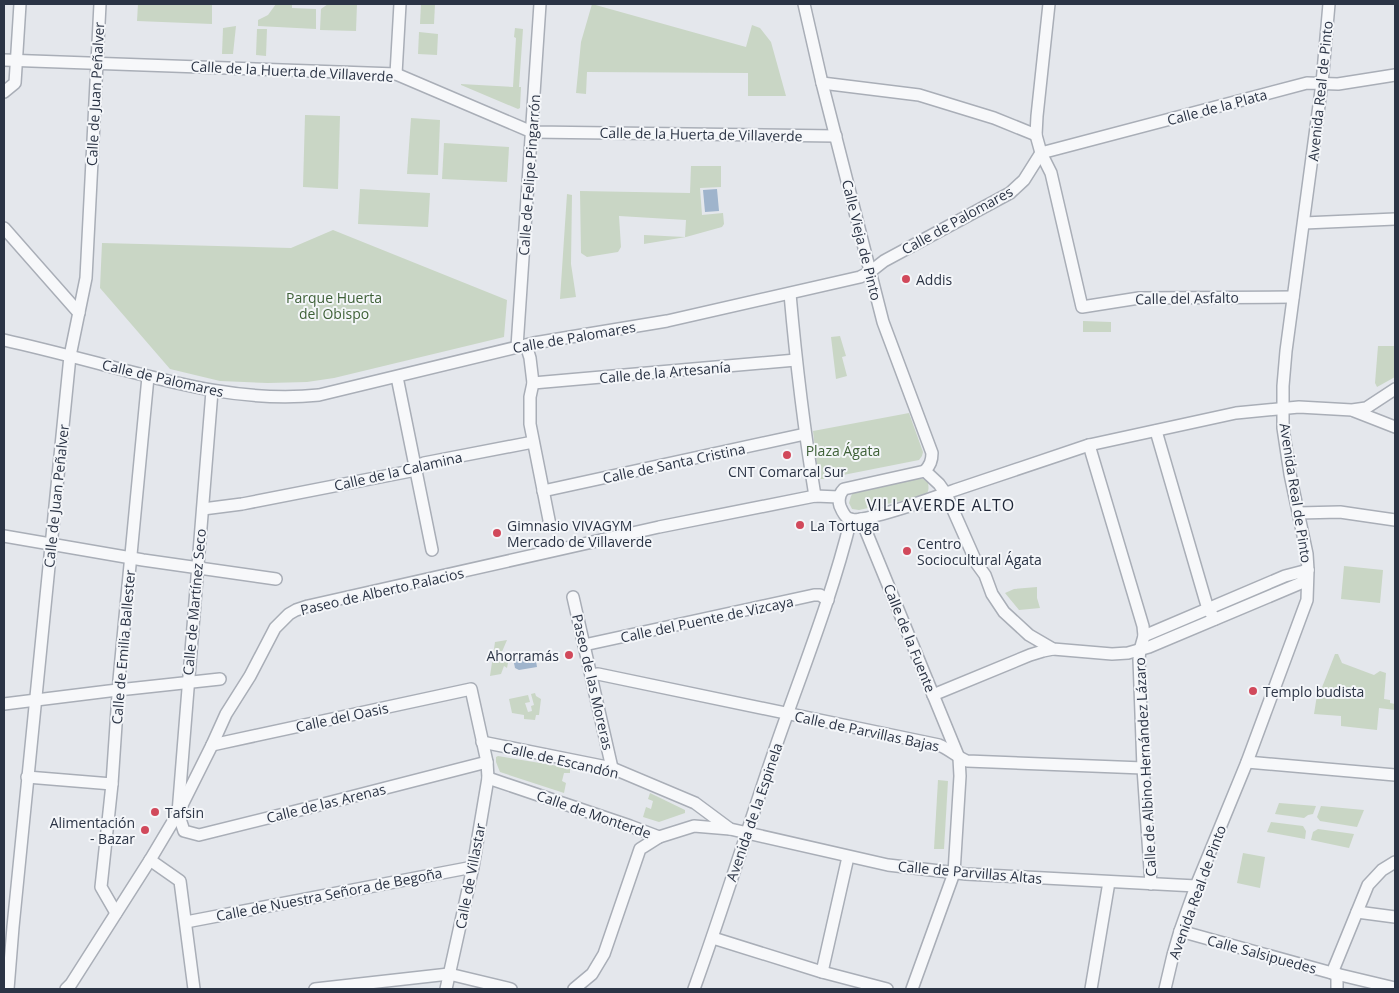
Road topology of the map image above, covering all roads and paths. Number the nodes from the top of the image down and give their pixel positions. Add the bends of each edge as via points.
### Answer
1 (20, 4) edge
2 (100, 4) edge
3 (400, 4) edge
4 (540, 4) edge
5 (804, 4) edge
6 (1049, 4) edge
7 (1329, 4) edge
8 (4, 60) edge
9 (16, 61) junction
10 (97, 64) junction
11 (396, 74) junction
12 (1395, 75) edge
13 (822, 83) junction
14 (1322, 83) junction
15 (4, 92) edge
16 (532, 132) junction
17 (1036, 135) junction
18 (836, 136) junction
19 (1041, 154) junction
20 (1395, 218) edge
21 (1304, 223) junction
22 (4, 228) edge
23 (870, 272) junction
24 (790, 294) junction
25 (1293, 297) junction
26 (79, 313) junction
27 (4, 340) edge
28 (522, 346) junction
29 (70, 356) junction
30 (796, 360) junction
31 (148, 376) junction
32 (397, 377) junction
33 (533, 383) junction
34 (1395, 390) edge
35 (212, 391) junction
36 (1283, 408) junction
37 (1352, 410) junction
38 (1395, 427) edge
39 (1156, 431) junction
40 (805, 434) junction
41 (533, 442) junction
42 (1088, 446) junction
43 (416, 470) junction
44 (926, 471) junction
45 (543, 491) junction
46 (946, 494) junction
47 (815, 496) junction
48 (839, 497) junction
49 (203, 509) junction
50 (1298, 512) junction
51 (856, 519) junction
52 (1395, 520) edge
53 (550, 525) dead end
54 (4, 536) edge
55 (51, 544) junction
56 (432, 550) dead end
57 (131, 558) junction
58 (197, 568) junction
59 (1308, 570) junction
60 (276, 579) dead end
61 (573, 597) dead end
62 (828, 600) junction
63 (1208, 609) junction
64 (1215, 619) junction
65 (1144, 636) junction
66 (584, 645) junction
67 (1053, 649) junction
68 (1140, 650) junction
69 (591, 675) junction
70 (220, 679) dead end
71 (187, 682) junction
72 (471, 689) joint
73 (118, 690) junction
74 (933, 695) junction
75 (35, 700) junction
76 (4, 704) edge
77 (787, 714) junction
78 (482, 742) junction
79 (212, 745) junction
80 (959, 758) junction
81 (487, 762) junction
82 (1247, 762) junction
83 (612, 768) junction
84 (1143, 768) junction
85 (1395, 775) edge
86 (27, 778) junction
87 (488, 778) junction
88 (112, 784) junction
89 (178, 813) junction
90 (730, 829) junction
91 (746, 832) junction
92 (659, 837) junction
93 (848, 857) junction
94 (150, 860) junction
95 (1395, 862) edge
96 (473, 867) junction
97 (954, 873) junction
98 (1109, 882) junction
99 (1151, 884) junction
100 (1196, 886) junction
101 (1357, 912) junction
102 (116, 913) junction
103 (1395, 917) edge
104 (186, 922) junction
105 (8, 927) edge
106 (1180, 931) junction
107 (713, 938) junction
108 (822, 972) junction
109 (449, 974) junction
110 (1335, 974) junction
111 (71, 988) edge
112 (1395, 988) edge
113 (8, 989) edge
114 (194, 989) edge
115 (315, 989) edge
116 (446, 989) edge
117 (511, 989) edge
118 (574, 989) edge
119 (694, 989) edge
120 (887, 989) edge
121 (912, 989) edge
122 (1091, 989) edge
123 (1165, 989) edge
124 (1337, 989) edge

1 - 9 street
2 - 10 street, Calle de Juan Peñalver
3 - 11 street
4 - 16 street, Calle de Felipe Pingarrón
5 - 13 street, Calle Vieja de Pinto
6 - 17 street
7 - 14 street, Avenida Real de Pinto
8 - 9 street, Calle de la Huerta de Villaverde
9 - 10 street, Calle de la Huerta de Villaverde
9 - 15 street via 15,83
10 - 11 street, Calle de la Huerta de Villaverde
10 - 26 street, Calle de Juan Peñalver via 86,278
11 - 16 street, Calle de la Huerta de Villaverde
12 - 14 street, Calle de la Plata via 1338,84
13 - 17 street via 919,96 994,118
13 - 18 street, Calle Vieja de Pinto
14 - 19 street, Calle de la Plata via 1308,83
14 - 21 street, Avenida Real de Pinto
16 - 18 street, Calle de la Huerta de Villaverde
16 - 28 street, Calle de Felipe Pingarrón
17 - 19 street
18 - 23 street, Calle Vieja de Pinto
19 - 23 street, Calle de Palomares via 1024,180 1010,193 884,261
19 - 25 street, Calle del Asfalto via 1051,173 1082,307 1139,298
20 - 21 street
21 - 25 street, Avenida Real de Pinto
22 - 26 street
23 - 24 street, Calle de Palomares
23 - 44 street, Calle Vieja de Pinto via 883,322 932,454
24 - 28 street, Calle de Palomares via 667,321
24 - 30 street
25 - 36 street, Avenida Real de Pinto
26 - 29 street, Calle de Juan Peñalver
27 - 29 street, Calle de Palomares
28 - 32 street, Calle de Palomares
28 - 33 street via 530,358
29 - 31 street, Calle de Palomares
29 - 55 street, Calle de Juan Peñalver
30 - 33 street, Calle de la Artesanía
30 - 40 street
31 - 35 street, Calle de Palomares
31 - 57 street, Calle de Emilia Ballester
32 - 35 street, Calle de Palomares via 319,395 295,397
32 - 43 street
33 - 41 street via 530,424
34 - 37 street via 1366,408
35 - 49 street, Calle de Martínez Seco
36 - 37 street
36 - 39 street via 1236,413
36 - 50 street, Avenida Real de Pinto via 1283,428
37 - 38 street
39 - 42 street
39 - 63 street
40 - 45 street, Calle de Santa Cristina
40 - 47 street
41 - 43 street, Calle de la Calamina via 424,463
41 - 45 street
42 - 46 street
42 - 65 street
43 - 49 street, Calle de la Calamina
43 - 56 street
44 - 46 street
44 - 48 street via 844,489
45 - 53 street
46 - 51 street
46 - 67 street via 977,564 1004,612 1029,635
47 - 48 street, Paseo de Alberto Palacios
47 - 79 street, Paseo de Alberto Palacios via 659,527 296,610 275,628
48 - 51 street, Calle de la Fuente via 845,516
49 - 58 street, Calle de Martínez Seco
50 - 52 street via 1340,512
50 - 59 street, Avenida Real de Pinto
51 - 62 street, Avenida de la Espinela
51 - 74 street, Calle de la Fuente
54 - 55 street
55 - 57 street
55 - 75 street, Calle de Juan Peñalver
57 - 58 street
57 - 73 street, Calle de Emilia Ballester
58 - 60 street
58 - 71 street, Calle de Martínez Seco
59 - 63 street via 1285,576
59 - 64 street via 1302,583
59 - 82 street, Avenida Real de Pinto via 1307,600
61 - 66 street, Paseo de las Moreras
62 - 66 street, Calle del Puente de Vizcaya via 820,594 814,595
62 - 77 street, Avenida de la Espinela
63 - 64 street
63 - 65 street
64 - 68 street
65 - 68 street, Calle de Albino Hernández Lázaro
66 - 69 street, Paseo de las Moreras
67 - 68 street via 1112,654
67 - 74 street via 1030,654
68 - 84 street, Calle de Albino Hernández Lázaro
69 - 77 street, Calle de Parvillas Bajas
69 - 83 street, Paseo de las Moreras
70 - 71 street
71 - 73 street
71 - 89 street, Calle de Martínez Seco
72 - 78 street, Calle de Villastar
72 - 79 street, Calle del Oasis
73 - 75 street
73 - 88 street, Calle de Emilia Ballester
74 - 80 street, Calle de la Fuente
75 - 76 street
75 - 86 street, Calle de Juan Peñalver
77 - 80 street, Calle de Parvillas Bajas via 939,745
77 - 91 street, Avenida de la Espinela
78 - 81 street, Calle de Villastar
78 - 83 street, Calle de Escandón
79 - 89 street, Paseo de Alberto Palacios
80 - 84 street, Calle de Parvillas Bajas via 967,761
80 - 97 street
81 - 87 street, Calle de Villastar
81 - 89 street, Calle de las Arenas via 199,835 184,830
82 - 85 street
82 - 100 street, Avenida Real de Pinto
83 - 90 street, Calle de Escandón via 695,803
84 - 99 street, Calle de Albino Hernández Lázaro
86 - 88 street
86 - 105 street, Calle de Juan Peñalver
87 - 92 street, Calle de Monterde
87 - 96 street, Calle de Villastar
88 - 102 street, Calle de Emilia Ballester via 101,887
89 - 94 street, Paseo de Alberto Palacios
90 - 91 street, Calle de Escandón
90 - 92 street, Calle de Monterde via 694,826
91 - 93 street, Calle de Parvillas Altas
91 - 107 street, Avenida de la Espinela
92 - 118 street via 640,849 604,954 592,974
93 - 97 street, Calle de Parvillas Altas
93 - 108 street
94 - 102 street, Paseo de Alberto Palacios
94 - 104 street via 180,881
95 - 101 street, Calle Salsipuedes via 1368,885
96 - 104 street, Calle de Nuestra Señora de Begoña
96 - 109 street, Calle de Villastar
97 - 98 street, Calle de Parvillas Altas
97 - 121 street
98 - 99 street, Calle de Parvillas Altas
98 - 122 street
99 - 100 street, Calle de Parvillas Altas
100 - 106 street, Avenida Real de Pinto
101 - 103 street
101 - 110 street, Calle Salsipuedes
102 - 111 street, Paseo de Alberto Palacios
104 - 114 street
105 - 113 street, Calle de Juan Peñalver
106 - 110 street, Calle Salsipuedes
106 - 123 street, Avenida Real de Pinto
107 - 108 street
107 - 119 street, Avenida de la Espinela
108 - 120 street
109 - 115 street
109 - 116 street, Calle de Villastar
109 - 117 street
110 - 112 street
110 - 124 street

